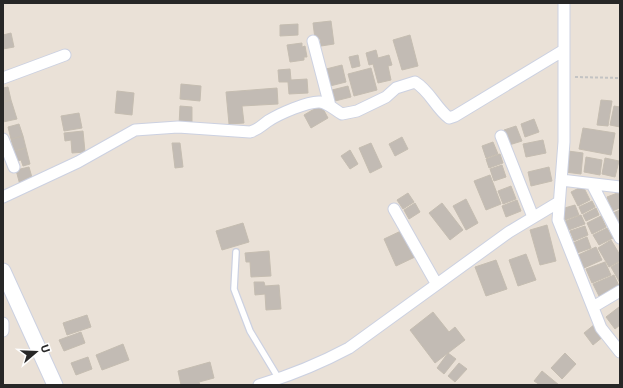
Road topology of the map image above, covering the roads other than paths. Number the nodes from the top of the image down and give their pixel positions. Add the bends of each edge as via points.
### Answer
1 (564, 3) edge
2 (313, 41) dead end
3 (564, 50) junction
4 (65, 55) dead end
5 (3, 78) edge
6 (330, 106) junction
7 (501, 136) dead end
8 (3, 139) edge
9 (14, 167) dead end
10 (561, 180) junction
11 (592, 184) junction
12 (620, 187) edge
13 (3, 197) edge
14 (559, 202) junction
15 (394, 209) dead end
16 (534, 217) junction
17 (620, 238) edge
18 (236, 252) dead end
19 (3, 271) edge
20 (436, 283) junction
21 (620, 291) edge
22 (593, 307) junction
23 (3, 322) edge
24 (3, 331) edge
25 (620, 352) edge
26 (285, 380) edge
27 (55, 385) edge
28 (260, 385) edge

1 - 3 street
2 - 6 street
3 - 6 street via 449,118 424,88 415,82 396,88 386,97 357,111 342,114
3 - 10 street via 564,142
4 - 5 street
6 - 13 street via 321,102 306,104 250,132 178,127 135,130 78,162
7 - 16 street
8 - 9 street
10 - 11 street
10 - 14 street
11 - 12 street
11 - 17 street
14 - 16 street
14 - 22 street via 558,220
15 - 20 street
16 - 20 street
18 - 26 lane via 234,289 250,331
19 - 27 street
20 - 26 street via 349,348
21 - 22 street
22 - 25 street via 601,328
23 - 24 street
26 - 28 street

